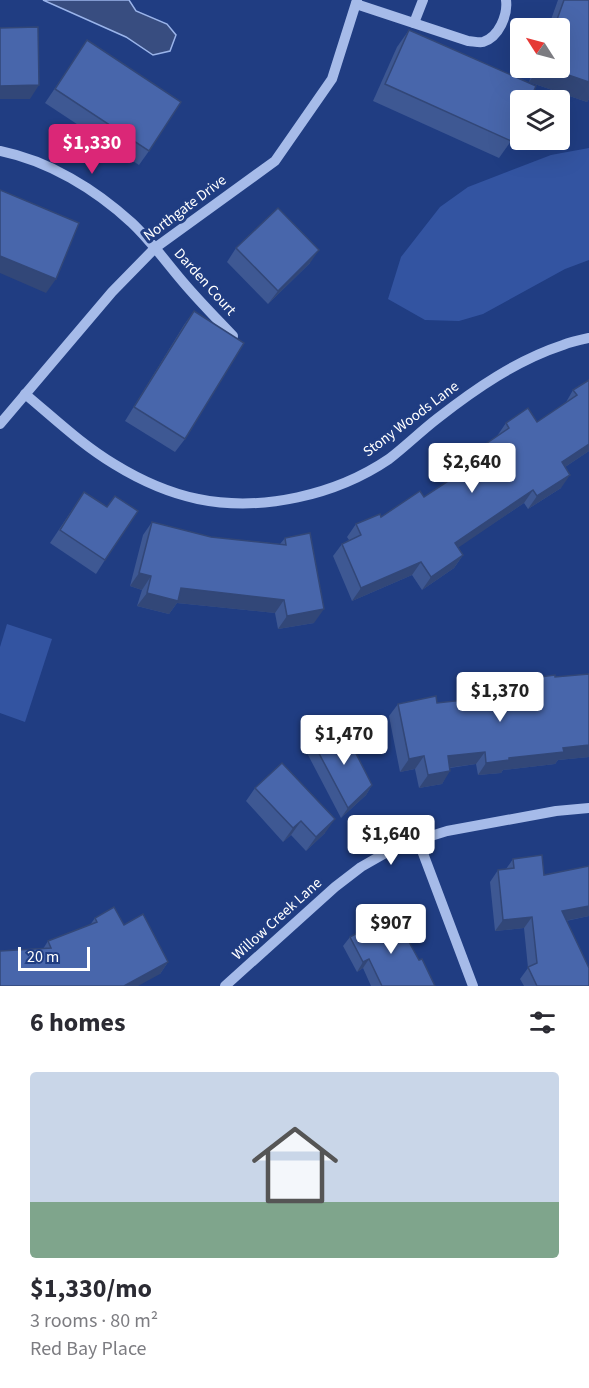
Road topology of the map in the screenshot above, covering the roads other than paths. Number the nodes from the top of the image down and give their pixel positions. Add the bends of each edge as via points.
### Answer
1 (423, 0) edge
2 (506, 0) edge
3 (356, 2) edge
4 (414, 23) junction
5 (0, 152) edge
6 (155, 248) junction
7 (233, 336) edge
8 (589, 338) edge
9 (25, 394) junction
10 (0, 424) edge
11 (589, 808) edge
12 (418, 840) junction
13 (225, 986) edge
14 (473, 986) edge

1 - 4 street
2 - 4 street via 506,16 496,33 483,42 468,41
3 - 4 street
3 - 6 street, Northgate Drive via 332,79 275,161
5 - 6 street, Darden Court via 39,163 87,189 133,224
6 - 7 street, Darden Court
6 - 9 street, Northgate Drive
8 - 9 street, Stony Woods Lane via 562,345 496,376 387,460 354,478 325,491 288,500 253,503 199,499 142,480 89,446
9 - 10 street, Northgate Drive
11 - 12 street, Willow Creek Lane via 505,820
12 - 13 street, Willow Creek Lane via 361,867
12 - 14 street

